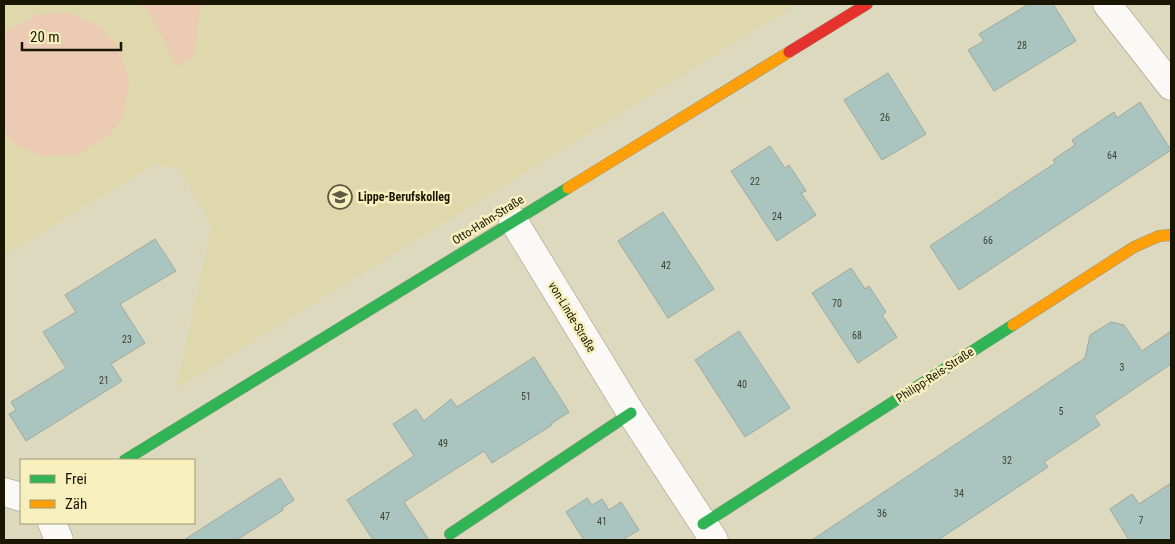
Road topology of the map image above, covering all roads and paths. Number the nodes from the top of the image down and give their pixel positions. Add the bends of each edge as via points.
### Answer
1 (867, 4) edge
2 (1107, 4) edge
3 (1171, 86) edge
4 (513, 220) junction
5 (1171, 235) edge
6 (631, 413) junction
7 (127, 459) edge
8 (4, 492) edge
9 (20, 497) edge
10 (52, 524) edge
11 (709, 532) edge
12 (450, 534) dead end
13 (59, 540) edge

1 - 4 street, Otto-Hahn-Straße
2 - 3 street
4 - 6 street, von-Linde-Straße
4 - 7 street, Otto-Hahn-Straße
5 - 11 street, Philipp-Reis-Straße via 1159,236 1134,247
6 - 11 street, von-Linde-Straße
6 - 12 street
8 - 9 street
10 - 13 street

